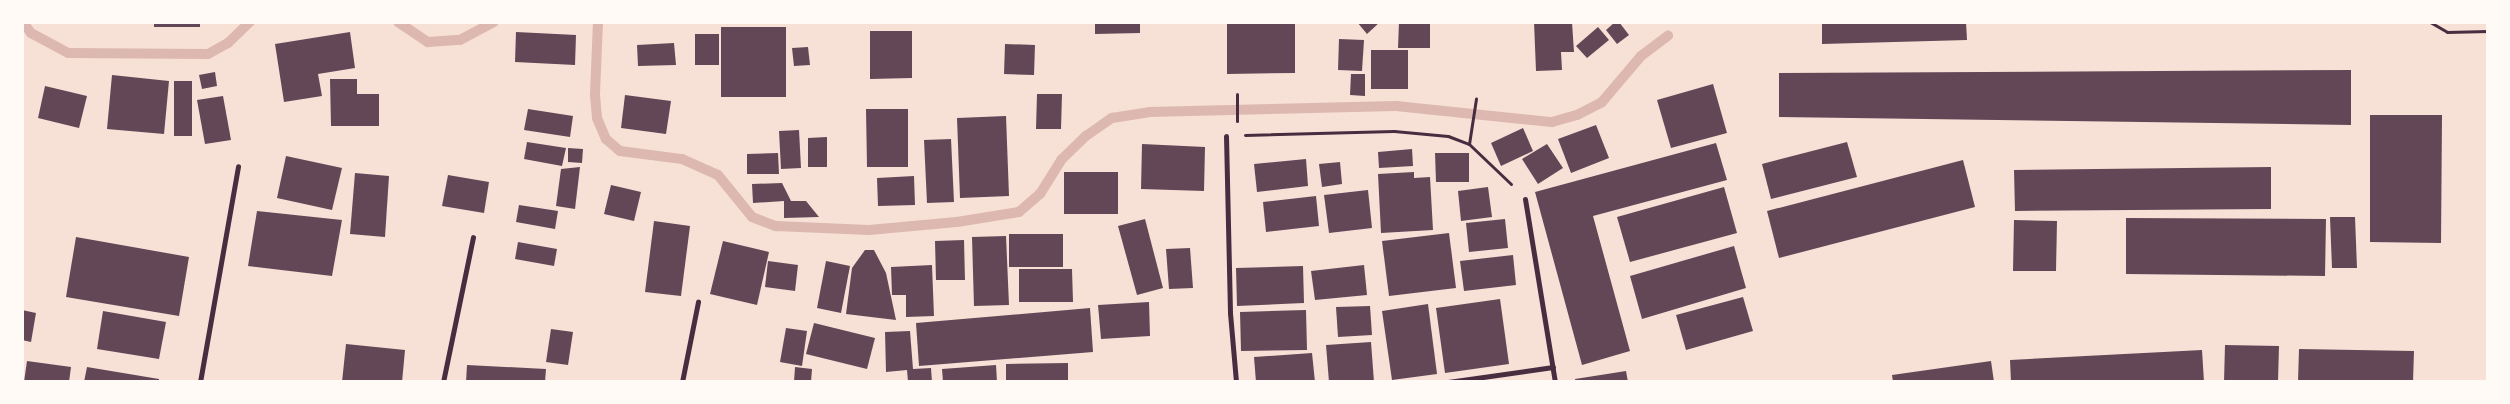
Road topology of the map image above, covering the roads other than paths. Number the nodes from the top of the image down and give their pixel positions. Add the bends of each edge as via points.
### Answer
1 (1226, 136) road end
2 (238, 166) dead end
3 (1525, 199) road end
4 (473, 237) dead end
5 (698, 302) dead end
6 (1553, 368) junction
7 (200, 382) edge
8 (443, 382) edge
9 (682, 382) edge
10 (1236, 382) edge
11 (1448, 382) edge
12 (1555, 382) edge

1 - 10 street via 1229,285
2 - 7 street
3 - 6 street
4 - 8 street
5 - 9 street
6 - 11 street
6 - 12 street

